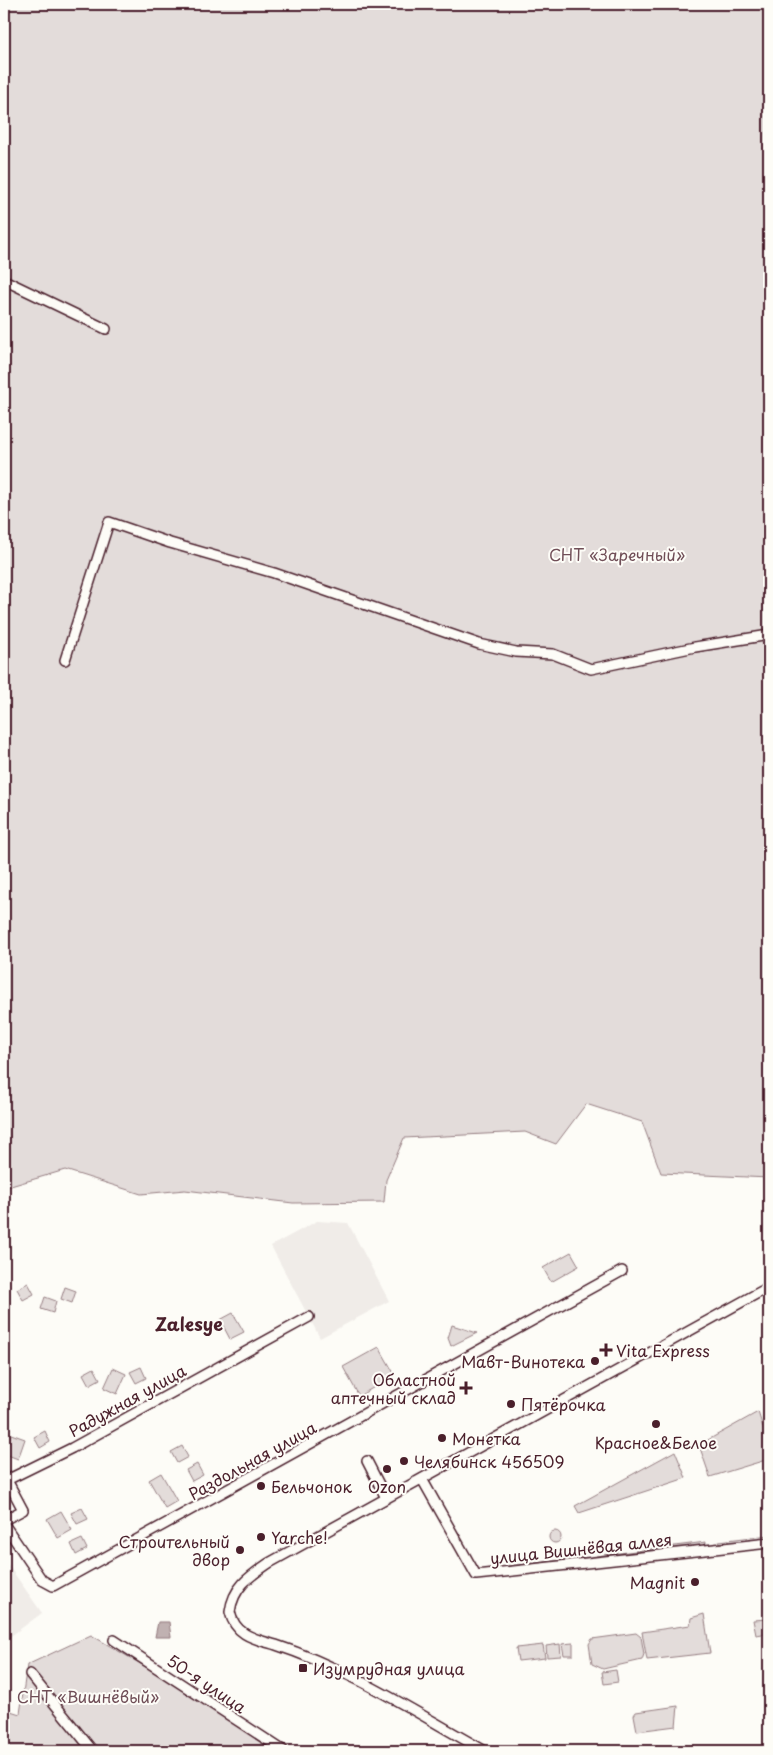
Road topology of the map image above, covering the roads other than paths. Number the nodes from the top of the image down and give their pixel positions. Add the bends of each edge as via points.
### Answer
1 (4, 280) edge
2 (106, 329) dead end
3 (769, 635) edge
4 (64, 660) dead end
5 (622, 1271) dead end
6 (769, 1287) edge
7 (309, 1317) dead end
8 (367, 1461) dead end
9 (422, 1479) junction
10 (386, 1498) junction
11 (4, 1520) edge
12 (4, 1524) edge
13 (769, 1543) edge
14 (114, 1640) dead end
15 (30, 1674) dead end
16 (93, 1751) edge
17 (284, 1751) edge
18 (485, 1751) edge

1 - 2 street
3 - 4 street via 591,669 553,654 516,652 479,644 274,573 109,522
5 - 12 street, Раздольная улица via 53,1586 42,1580
6 - 9 street
7 - 11 street, Радужная улица via 7,1480 23,1510
8 - 10 street
9 - 10 street
9 - 13 street, улица Вишнёвая аллея via 476,1575
10 - 18 street via 244,1580 237,1589 230,1612 236,1627 244,1635 300,1653 370,1687
14 - 17 street, 50-я улица
15 - 16 street

